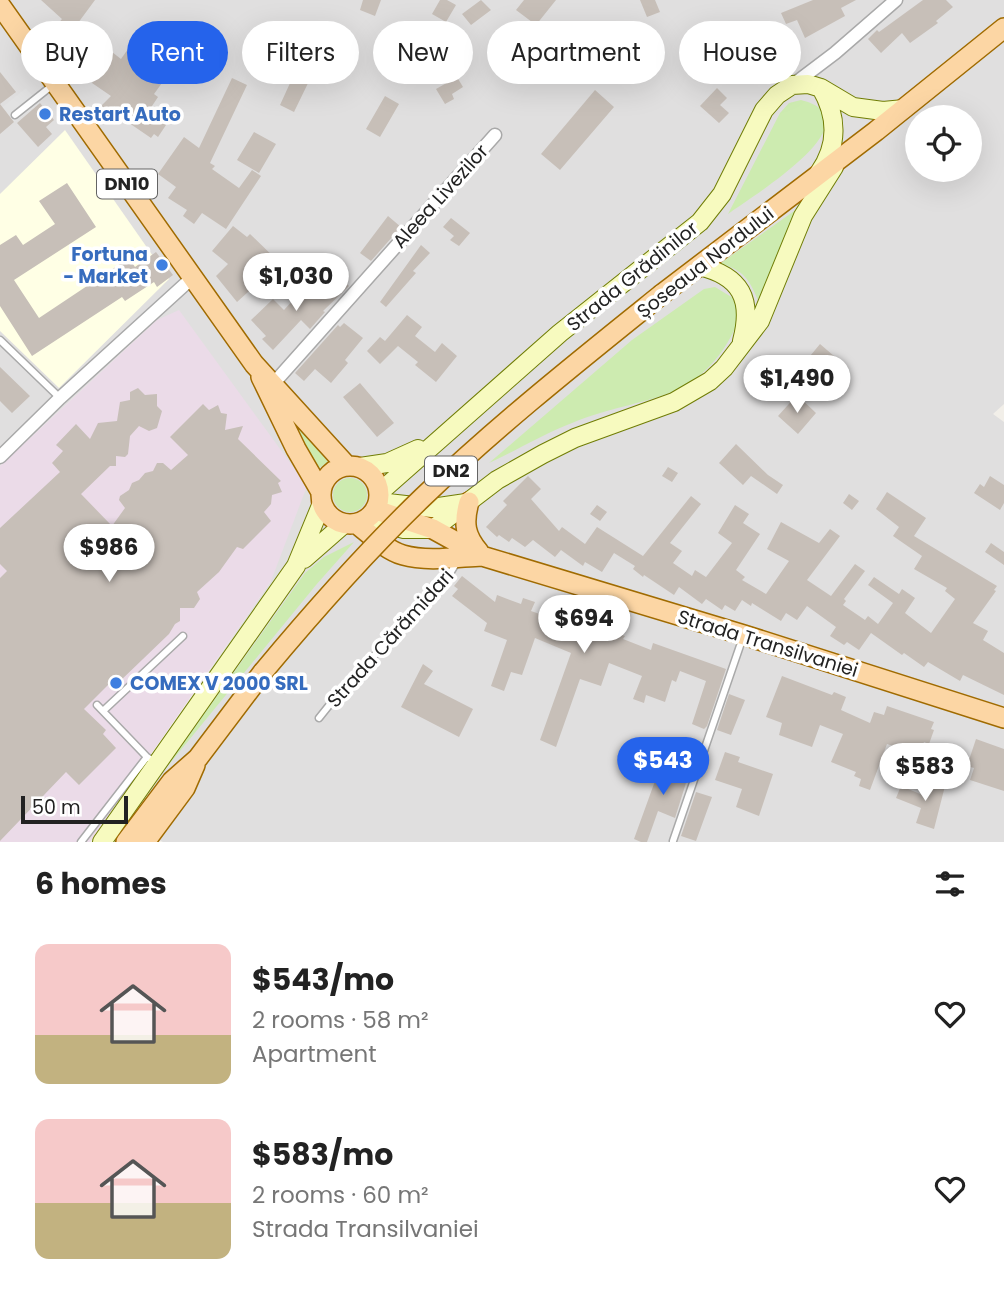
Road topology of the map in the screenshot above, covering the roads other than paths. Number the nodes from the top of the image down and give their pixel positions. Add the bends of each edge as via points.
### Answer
1 (896, 0) edge
2 (0, 5) edge
3 (1004, 28) edge
4 (21, 35) edge
5 (54, 84) edge
6 (56, 84) edge
7 (792, 85) junction
8 (821, 89) junction
9 (904, 109) junction
10 (15, 115) dead end
11 (495, 135) dead end
12 (840, 158) junction
13 (818, 176) junction
14 (699, 266) junction
15 (193, 276) junction
16 (0, 340) edge
17 (740, 348) junction
18 (254, 363) junction
19 (274, 383) junction
20 (60, 398) junction
21 (437, 440) junction
22 (0, 457) edge
23 (353, 466) junction
24 (321, 498) junction
25 (469, 502) junction
26 (367, 512) junction
27 (433, 529) junction
28 (482, 556) junction
29 (460, 557) junction
30 (296, 566) junction
31 (744, 635) junction
32 (183, 636) dead end
33 (97, 705) dead end
34 (103, 711) junction
35 (319, 718) dead end
36 (1004, 718) edge
37 (198, 758) junction
38 (153, 760) junction
39 (673, 841) edge
40 (81, 842) edge
41 (102, 842) edge
42 (126, 842) edge
43 (145, 842) edge

1 - 7 street, Strada Grădinilor
2 - 4 main road, DN10
3 - 9 main road, Șoseaua Nordului / DN2
5 - 10 lane
6 - 15 main road, DN10
7 - 8 street
7 - 21 street, Strada Grădinilor via 764,110 722,194 700,222 560,333
8 - 9 street via 853,107
8 - 13 street via 832,113 834,139
9 - 12 main road, Șoseaua Nordului / DN2
11 - 19 street, Aleea Livezilor
12 - 13 main road, Șoseaua Nordului / DN2
12 - 17 street via 812,199 766,310
13 - 14 main road, Șoseaua Nordului / DN2
14 - 17 street via 733,281 743,296 747,310
14 - 37 main road, Șoseaua Nordului / DN2, bridge via 537,396 421,499 263,672
15 - 18 main road, DN10
15 - 20 street
16 - 20 lane
17 - 25 street via 709,381 674,402 575,438 497,480
18 - 19 main road, DN10
18 - 24 main road, DN10
19 - 23 main road, DN10
20 - 22 street
21 - 23 street via 387,463
21 - 26 street
23 - 24 main road via 332,472
23 - 26 main road via 372,474
24 - 26 main road via 334,520
24 - 30 street
25 - 26 street
25 - 27 street
25 - 28 main road via 465,528
26 - 27 main road, Strada Transilvaniei
26 - 29 main road via 387,547 402,555
26 - 30 street
27 - 28 main road, Strada Transilvaniei
28 - 29 main road
28 - 31 main road, Strada Transilvaniei
29 - 35 lane, Strada Cărămidari via 444,583
30 - 38 street
31 - 36 main road, Strada Transilvaniei
31 - 39 lane
32 - 34 lane
33 - 34 lane
34 - 38 lane
37 - 42 main road, Șoseaua Nordului / DN2 via 172,781
37 - 43 main road, Șoseaua Nordului / DN2 via 185,788
38 - 40 lane
38 - 41 street

